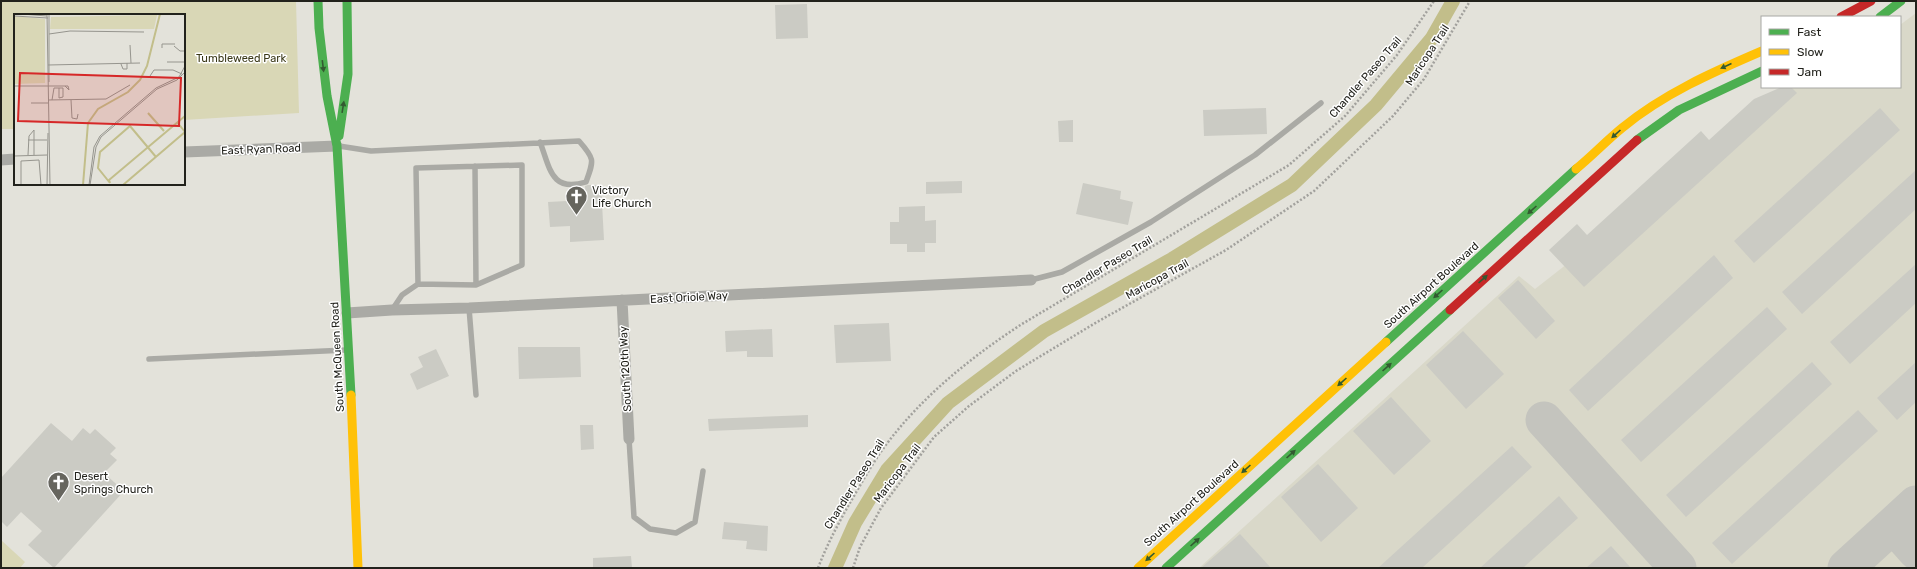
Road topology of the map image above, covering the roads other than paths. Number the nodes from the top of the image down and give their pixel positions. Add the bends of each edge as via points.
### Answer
1 (318, 1) edge
2 (347, 1) edge
3 (1871, 1) edge
4 (1901, 1) edge
5 (1843, 16) edge
6 (1881, 16) edge
7 (1761, 51) edge
8 (1761, 71) edge
9 (1322, 102) dead end
10 (540, 142) junction
11 (337, 146) junction
12 (185, 152) edge
13 (14, 159) edge
14 (1, 160) edge
15 (475, 166) junction
16 (1509, 230) junction
17 (1521, 245) junction
18 (1031, 280) joint
19 (418, 284) junction
20 (476, 285) junction
21 (622, 300) junction
22 (469, 308) junction
23 (392, 310) junction
24 (347, 313) junction
25 (349, 350) junction
26 (149, 359) dead end
27 (476, 395) dead end
28 (629, 439) joint
29 (703, 471) dead end
30 (358, 568) edge
31 (1138, 568) edge
32 (1166, 568) edge

1 -> 11 street, South McQueen Road via 327,96
11 -> 2 street, South McQueen Road via 348,74
3 - 5 street
4 - 6 street
7 -> 16 street, South Airport Boulevard via 1710,74 1640,113
8 - 17 street via 1706,96 1658,124
9 - 18 lane via 1255,155 1151,222 1062,272
10 - 10 lane via 579,141 592,159 586,182 574,186 560,183 553,176
10 - 11 lane via 371,151
11 - 12 street, East Ryan Road
11 - 24 street, South McQueen Road
13 - 14 street
15 - 19 lane via 416,168
15 - 20 lane
15 - 20 lane via 522,165 522,265
16 - 17 street
16 -> 31 street, South Airport Boulevard
32 -> 17 street
18 - 21 street, East Oriole Way
19 - 20 lane
19 - 23 lane via 402,295
21 - 22 street, East Oriole Way
21 - 28 street, South 120th Way
22 - 23 street, East Oriole Way
22 - 27 lane
23 - 24 street, East Oriole Way
24 - 25 street, South McQueen Road
25 - 26 lane
25 - 30 street, South McQueen Road
28 - 29 lane via 634,517 650,529 676,533 694,522

